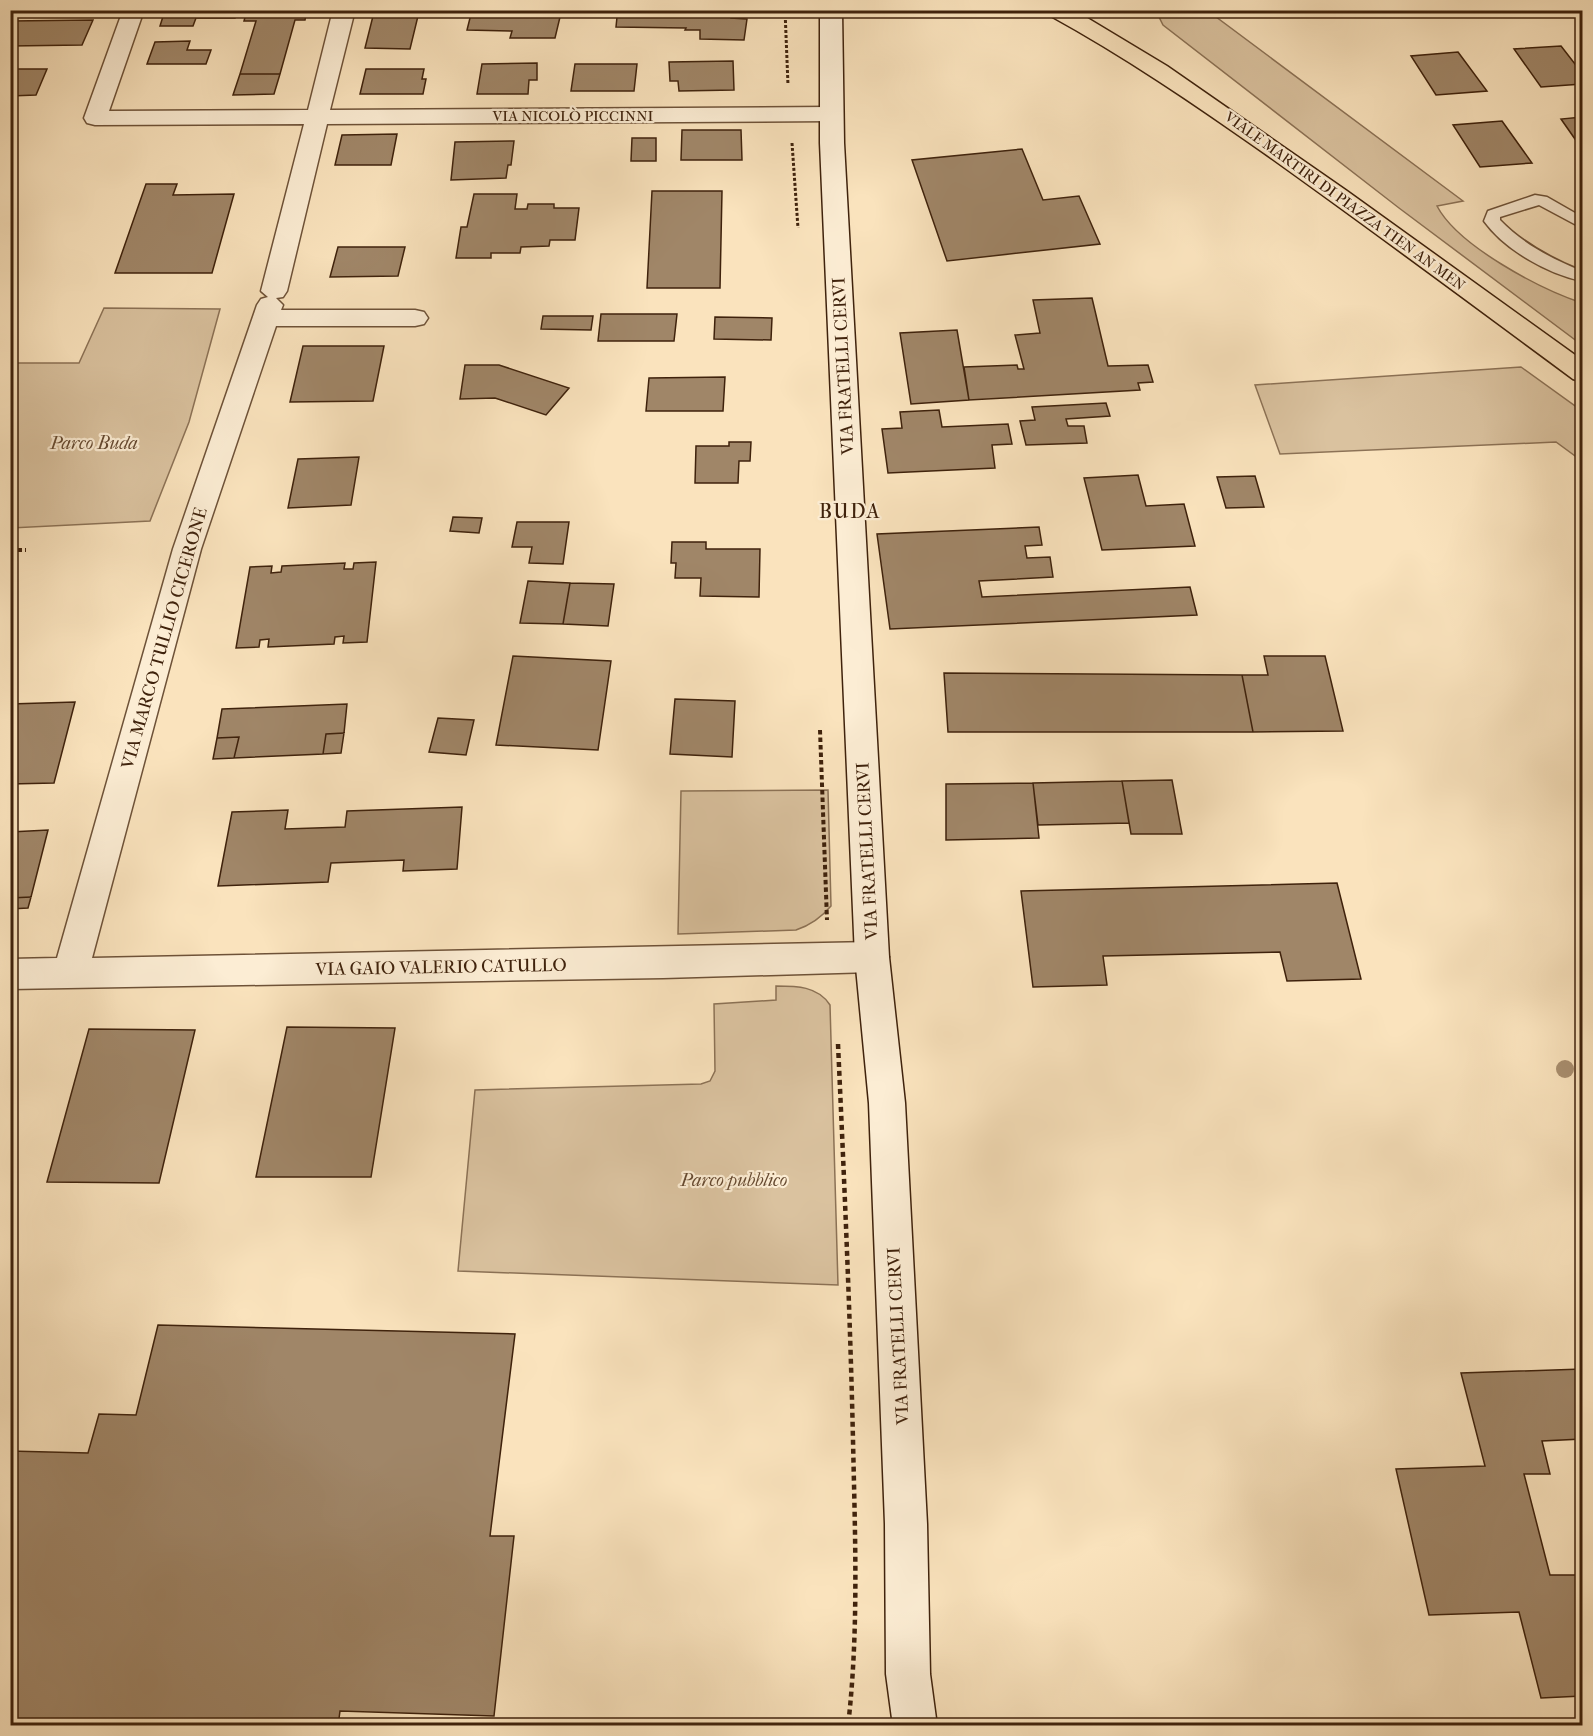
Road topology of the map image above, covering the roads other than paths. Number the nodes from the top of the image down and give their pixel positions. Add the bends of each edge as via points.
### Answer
1 (134, 10) edge
2 (344, 10) edge
3 (1057, 10) edge
4 (1074, 10) edge
5 (833, 15) edge
6 (1103, 35) junction
7 (830, 114) junction
8 (315, 118) junction
9 (1582, 223) edge
10 (1582, 276) edge
11 (270, 304) junction
12 (415, 318) dead end
13 (1582, 373) edge
14 (872, 957) junction
15 (10, 974) edge
16 (70, 974) junction
17 (908, 1674) junction
18 (899, 1725) edge
19 (915, 1725) edge

1 - 8 street, VIA NICOLÒ PICCINNI via 95,118
2 - 8 street
3 - 6 main road, VIALE MARTIRI DI PIAZZA TIEN AN MEN
4 - 6 main road, VIALE MARTIRI DI PIAZZA TIEN AN MEN
5 - 7 street, VIA FRATELLI CERVI
6 - 13 main road, VIALE MARTIRI DI PIAZZA TIEN AN MEN via 1318,180
7 - 8 street, VIA NICOLÒ PICCINNI
7 - 14 street, VIA FRATELLI CERVI
8 - 11 street
9 - 10 lane via 1542,200 1493,214 1492,221 1505,236
11 - 12 street
11 - 16 street, VIA MARCO TULLIO CICERONE via 187,549
14 - 16 street, VIA GAIO VALERIO CATULLO
14 - 17 street, VIA FRATELLI CERVI via 888,1115 906,1524
15 - 16 street, VIA GAIO VALERIO CATULLO
17 - 18 street, VIA FRATELLI CERVI
17 - 19 street, VIA FRATELLI CERVI

